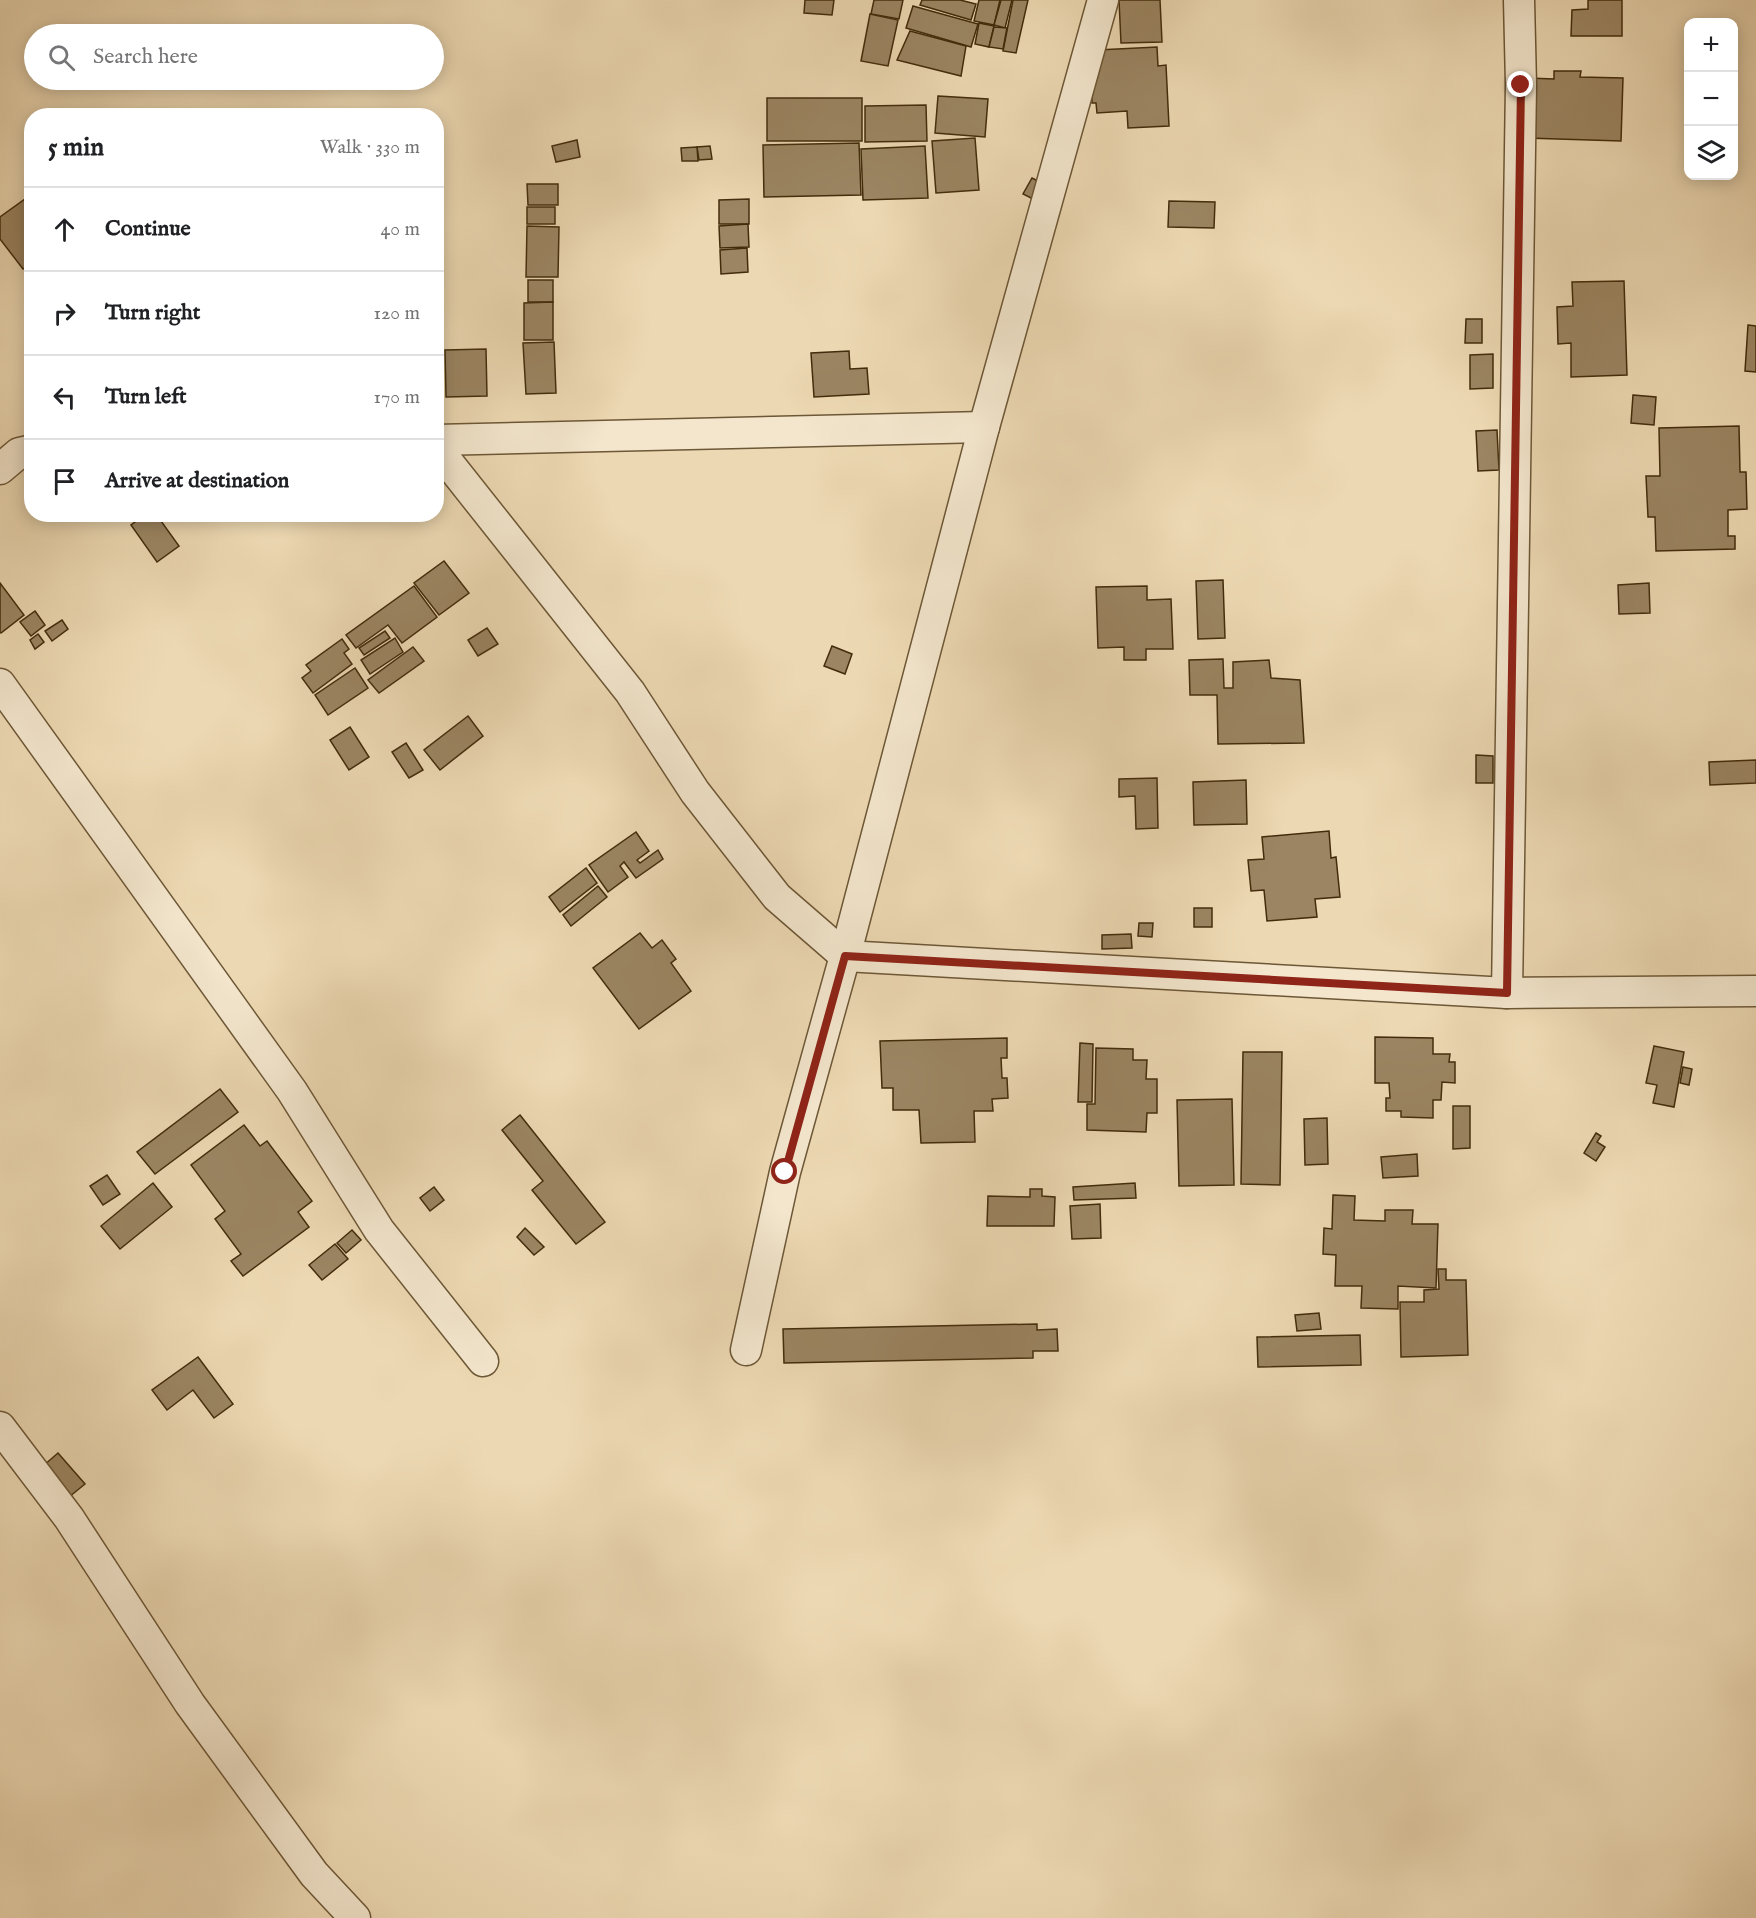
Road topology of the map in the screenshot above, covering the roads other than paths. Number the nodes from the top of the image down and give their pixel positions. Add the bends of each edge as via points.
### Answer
1 (1103, 0) edge
2 (1519, 0) edge
3 (984, 427) junction
4 (444, 440) edge
5 (24, 452) edge
6 (444, 457) edge
7 (0, 469) edge
8 (0, 684) edge
9 (845, 956) junction
10 (1756, 991) edge
11 (1507, 993) junction
12 (746, 1350) dead end
13 (483, 1361) dead end
14 (0, 1427) edge
15 (354, 1918) edge

1 - 3 street
2 - 11 street via 1521,85
3 - 4 street
3 - 9 street
5 - 7 street
6 - 9 street via 630,692 695,792 777,897
8 - 13 street via 292,1091 379,1230
9 - 11 street
9 - 12 street via 785,1172
10 - 11 street
14 - 15 street via 69,1518 190,1704 314,1874

